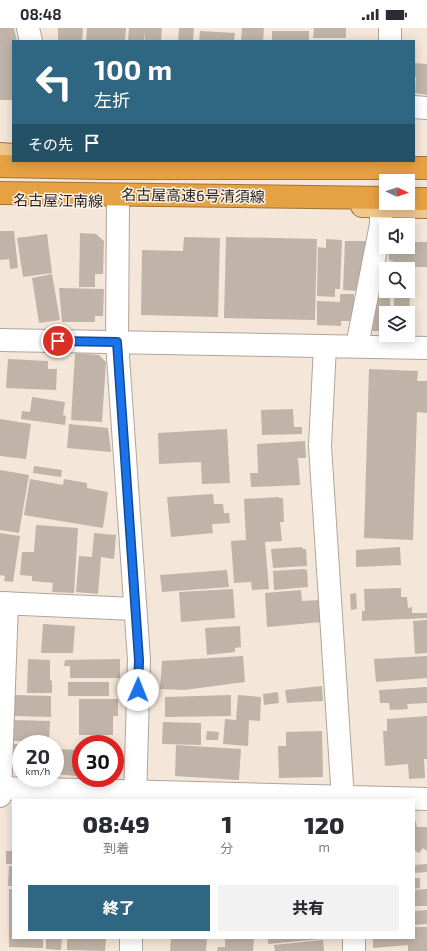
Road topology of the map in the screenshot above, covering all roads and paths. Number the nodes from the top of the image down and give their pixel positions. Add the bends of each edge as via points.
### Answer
1 (28, 28) edge
2 (390, 28) edge
3 (31, 40) edge
4 (390, 40) edge
5 (415, 107) edge
6 (427, 108) edge
7 (0, 154) edge
8 (12, 154) edge
9 (415, 158) edge
10 (427, 158) edge
11 (0, 166) edge
12 (427, 168) edge
13 (0, 193) edge
14 (0, 199) edge
15 (415, 199) edge
16 (427, 199) edge
17 (118, 202) junction
18 (379, 202) edge
19 (379, 202) edge
20 (415, 206) edge
21 (427, 207) edge
22 (383, 210) edge
23 (0, 340) edge
24 (117, 342) junction
25 (325, 346) junction
26 (357, 346) junction
27 (427, 348) edge
28 (4, 603) edge
29 (134, 609) junction
30 (0, 788) edge
31 (0, 796) edge
32 (136, 796) edge
33 (343, 798) edge
34 (427, 799) edge
35 (131, 939) edge
36 (354, 939) edge
37 (131, 951) edge
38 (354, 951) edge

1 - 3 street
2 - 4 street
5 - 6 street
7 - 8 main road
9 - 10 main road
11 - 12 highway, 名古屋高速6号清須線
13 - 18 highway, 名古屋高速6号清須線
14 - 17 main road, 名古屋江南線
15 - 16 highway
17 - 19 main road, 名古屋江南線
17 - 24 street
20 - 21 main road, 名古屋江南線
22 - 26 street
23 - 24 street
24 - 25 street
24 - 29 street
25 - 26 street
25 - 33 street via 320,446
26 - 27 street
28 - 29 street
28 - 30 street
29 - 32 street via 139,660
30 - 31 street
30 - 32 street
32 - 33 street
33 - 34 street
35 - 37 street
36 - 38 street

